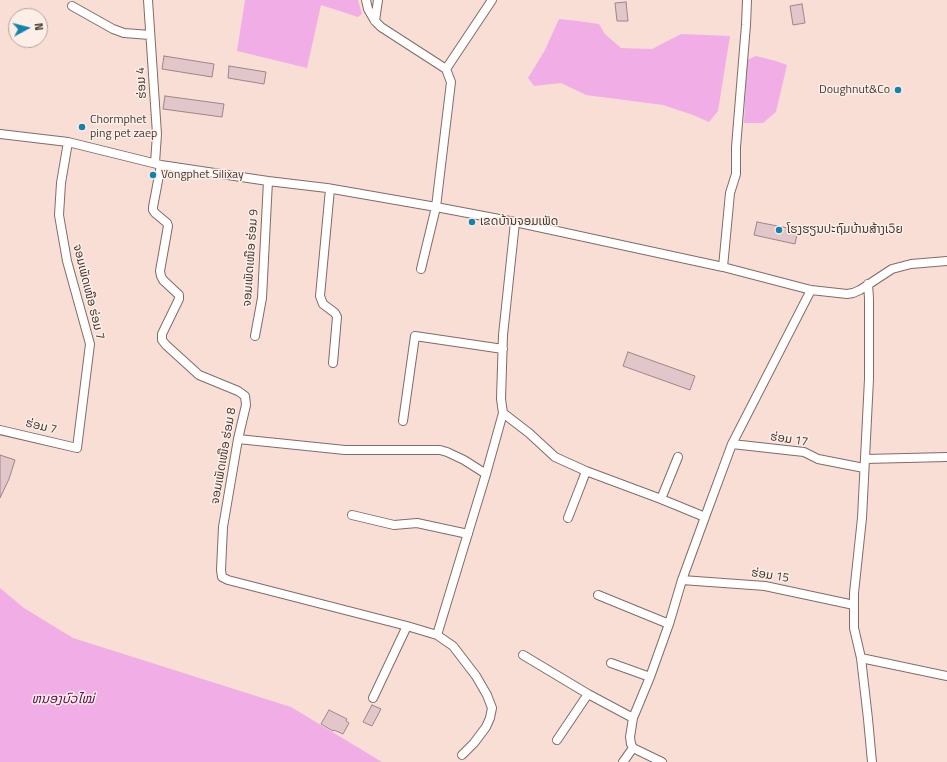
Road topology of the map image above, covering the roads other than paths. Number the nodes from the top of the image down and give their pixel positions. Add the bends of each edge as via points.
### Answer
1 (148, 0) edge
2 (366, 0) edge
3 (378, 0) edge
4 (492, 0) edge
5 (748, 0) edge
6 (72, 6) dead end
7 (375, 21) junction
8 (150, 35) junction
9 (446, 69) junction
10 (0, 134) edge
11 (68, 142) junction
12 (158, 164) junction
13 (268, 181) junction
14 (330, 189) junction
15 (436, 207) junction
16 (515, 222) junction
17 (947, 261) edge
18 (723, 267) junction
19 (421, 269) dead end
20 (868, 284) junction
21 (811, 290) junction
22 (255, 336) dead end
23 (503, 349) junction
24 (333, 363) dead end
25 (503, 414) junction
26 (404, 421) dead end
27 (0, 430) edge
28 (238, 439) junction
29 (732, 444) junction
30 (77, 448) joint
31 (678, 457) dead end
32 (947, 457) edge
33 (865, 459) junction
34 (864, 468) junction
35 (586, 472) junction
36 (486, 474) junction
37 (661, 498) junction
38 (352, 515) dead end
39 (705, 517) junction
40 (568, 518) dead end
41 (468, 534) junction
42 (682, 580) junction
43 (598, 596) dead end
44 (854, 605) junction
45 (669, 624) junction
46 (407, 626) junction
47 (437, 635) junction
48 (523, 655) dead end
49 (861, 658) junction
50 (611, 663) dead end
51 (947, 676) edge
52 (650, 677) junction
53 (588, 694) junction
54 (373, 698) dead end
55 (633, 718) junction
56 (557, 740) dead end
57 (633, 748) junction
58 (462, 755) dead end
59 (623, 762) edge
60 (662, 762) edge
61 (872, 762) edge

1 - 8 street, ຮ່ອມ 4
2 - 7 street
3 - 7 street
4 - 9 street
5 - 18 street via 736,174 730,193
6 - 8 street via 113,29 124,33
7 - 9 street
8 - 12 street, ຮ່ອມ 4
9 - 15 street via 451,82
10 - 11 street
11 - 12 street
11 - 30 street, ຈອມເພັດເໜືອ ຮ່ອມ 7 via 58,214 67,261 90,344
12 - 13 street
12 - 28 street, ຈອມເພັດເໜືອ ຮ່ອມ 8 via 153,210 168,226 160,271 163,280 180,294 162,334 162,340 199,375 245,396 246,405
13 - 14 street
13 - 22 street, ຈອມເພັດເໜືອ ຮ່ອມ 9 via 262,298
14 - 15 street
14 - 24 street via 320,296 323,304 336,313 337,317
15 - 16 street
15 - 19 street
16 - 18 street
16 - 23 street
17 - 20 street via 901,266
18 - 21 street
20 - 21 street via 854,293 847,294
20 - 33 street via 869,379
21 - 29 street
23 - 25 street
23 - 26 street via 415,336
25 - 35 street via 555,457
25 - 36 street
27 - 30 street, ຮ່ອມ 7
28 - 36 street via 345,450 440,450 464,460
28 - 46 street, ຈອມເພັດເໜືອ ຮ່ອມ 8 via 223,528 222,577
29 - 34 street, ຮ່ອມ 17 via 804,452 818,459
29 - 39 street
31 - 37 street
32 - 33 street
33 - 34 street
34 - 44 street
35 - 37 street
35 - 40 street
36 - 41 street
37 - 39 street
38 - 41 street via 394,524 417,523
39 - 42 street
41 - 47 street
42 - 44 street, ຮ່ອມ 15 via 764,586
42 - 45 street
43 - 45 street
44 - 49 street via 854,628
45 - 52 street
46 - 47 street
46 - 54 street
47 - 58 street via 453,646 476,676 492,708 486,727
48 - 53 street
49 - 51 street
49 - 61 street
50 - 52 street
52 - 55 street
53 - 55 street
53 - 56 street
55 - 57 street via 630,737
57 - 59 street
57 - 60 street

